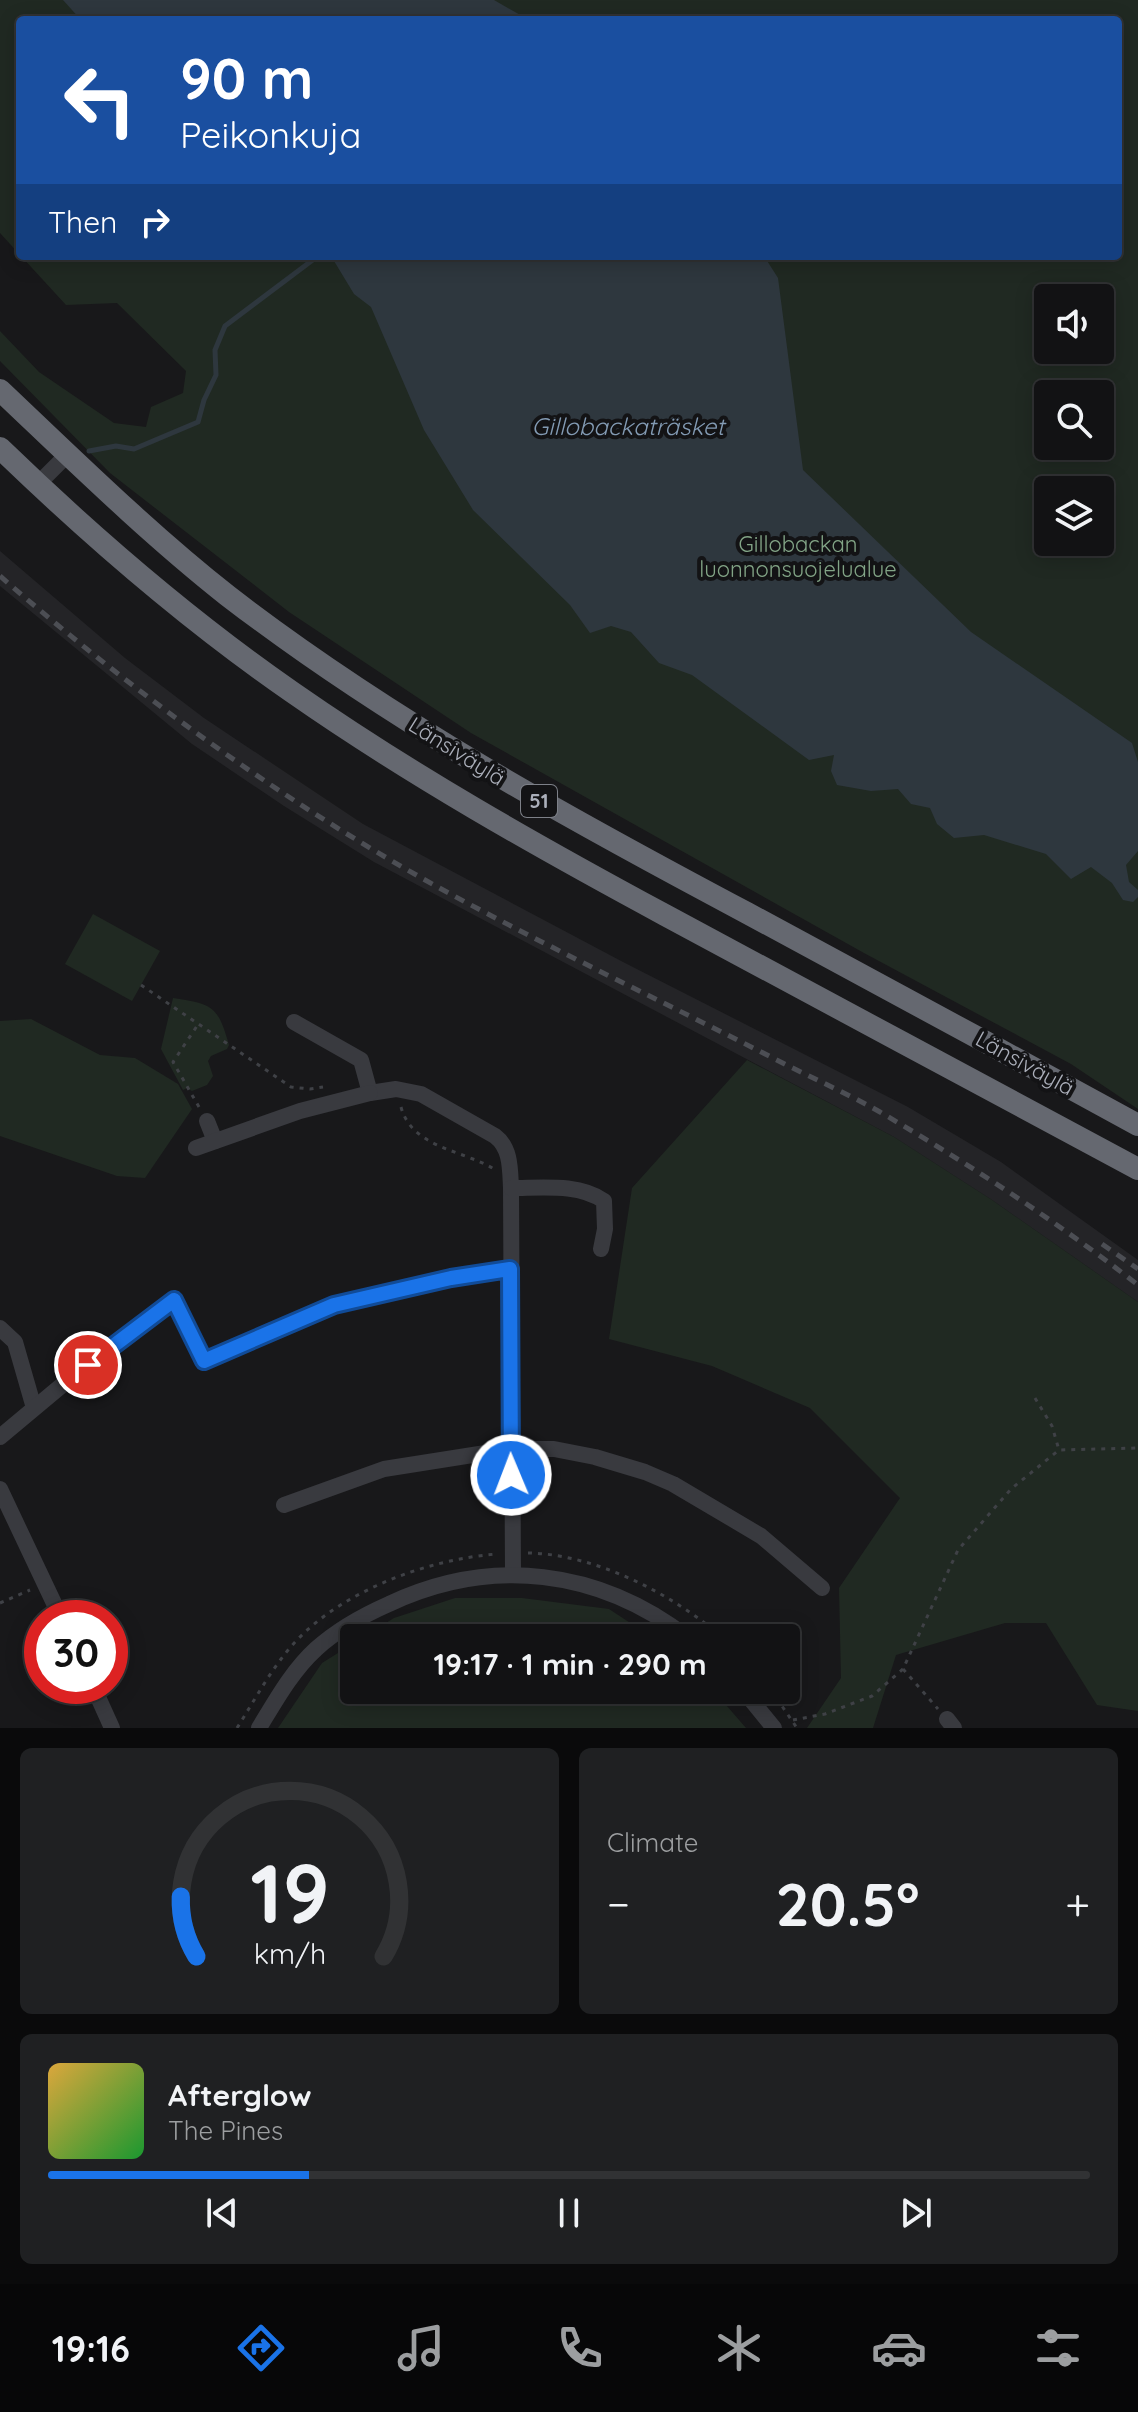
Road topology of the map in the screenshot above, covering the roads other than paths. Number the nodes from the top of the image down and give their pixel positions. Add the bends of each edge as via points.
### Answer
1 (0, 390) edge
2 (0, 448) edge
3 (68, 454) junction
4 (38, 484) junction
5 (294, 1022) dead end
6 (370, 1093) junction
7 (207, 1121) road end
8 (1138, 1125) edge
9 (215, 1141) junction
10 (196, 1148) dead end
11 (1138, 1169) edge
12 (511, 1188) junction
13 (601, 1249) dead end
14 (510, 1269) junction
15 (0, 1328) edge
16 (34, 1408) junction
17 (0, 1437) edge
18 (511, 1449) junction
19 (0, 1489) edge
20 (284, 1505) dead end
21 (513, 1573) junction
22 (822, 1588) dead end
23 (53, 1600) edge
24 (668, 1624) edge
25 (101, 1704) edge
26 (754, 1704) edge
27 (112, 1728) edge
28 (259, 1728) edge
29 (774, 1728) edge

1 - 3 highway, Länsiväylä / 51
2 - 4 highway, Länsiväylä / 51
3 - 4 street
3 - 8 highway, Länsiväylä / 51 via 136,520 229,596 504,781
4 - 11 highway, Länsiväylä / 51 via 206,628 376,748 593,876
5 - 6 street via 361,1060
6 - 9 street
6 - 12 street via 396,1089 421,1094 501,1140
7 - 9 street
9 - 10 street
12 - 13 street via 594,1193 604,1201 606,1214
12 - 14 street
14 - 16 street via 334,1305 204,1361 174,1300
14 - 18 street
15 - 16 street via 15,1342
16 - 17 street
18 - 20 street via 384,1469
18 - 21 street
18 - 22 street via 554,1449 595,1457 673,1484 761,1536
19 - 23 street
21 - 24 street via 600,1589
21 - 28 street via 437,1584 369,1613 303,1662
25 - 27 street
26 - 29 street

